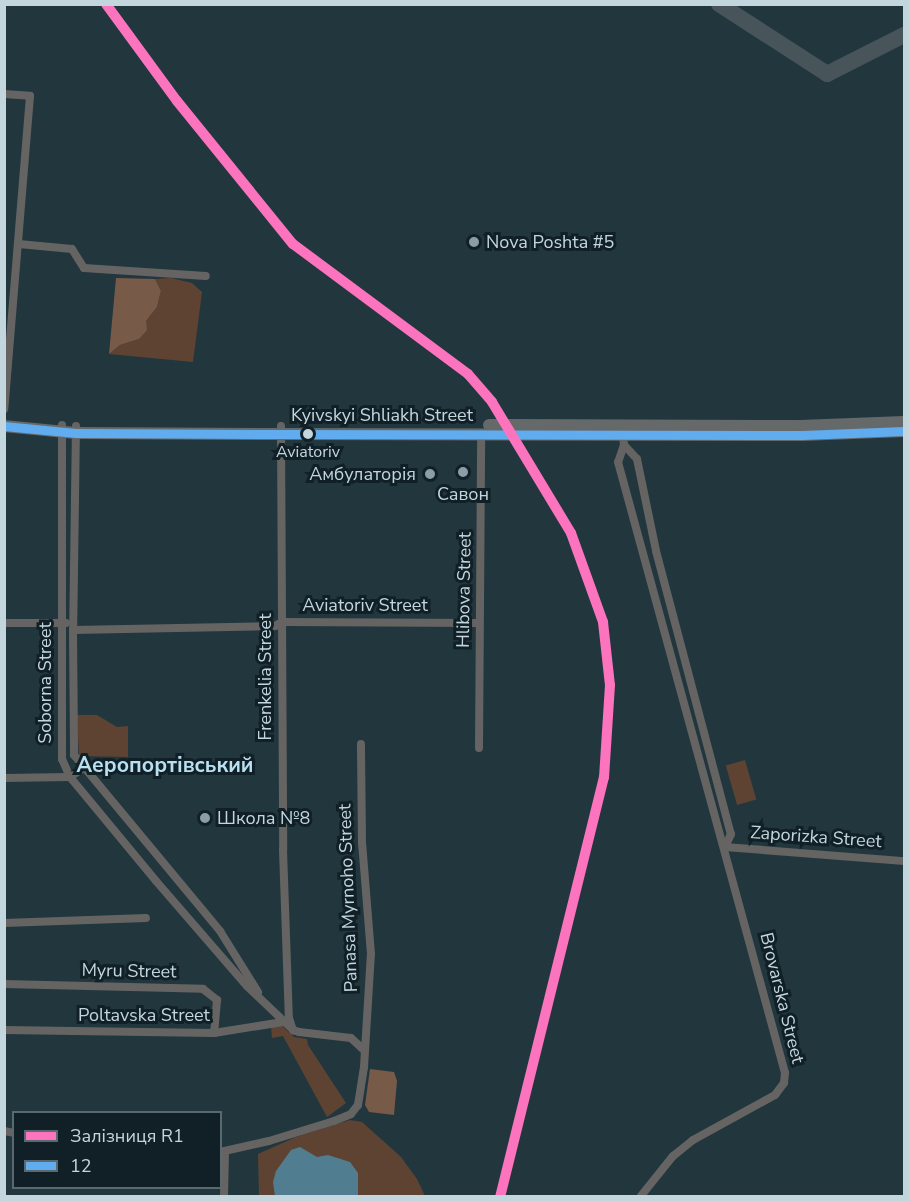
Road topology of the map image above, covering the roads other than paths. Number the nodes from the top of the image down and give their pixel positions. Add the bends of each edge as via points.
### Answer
1 (4, 94) edge
2 (19, 244) junction
3 (206, 276) dead end
4 (4, 409) edge
5 (4, 420) edge
6 (904, 422) edge
7 (4, 426) edge
8 (63, 428) junction
9 (76, 429) junction
10 (281, 430) junction
11 (904, 431) edge
12 (481, 433) junction
13 (623, 435) junction
14 (282, 622) junction
15 (4, 623) edge
16 (61, 623) junction
17 (479, 623) junction
18 (73, 627) junction
19 (361, 744) dead end
20 (479, 747) dead end
21 (84, 768) junction
22 (70, 777) junction
23 (4, 778) edge
24 (725, 847) junction
25 (904, 861) edge
26 (146, 918) dead end
27 (4, 923) edge
28 (4, 984) edge
29 (270, 1010) junction
30 (283, 1022) junction
31 (4, 1030) edge
32 (294, 1030) junction
33 (214, 1033) junction
34 (364, 1050) junction
35 (223, 1152) edge
36 (224, 1197) edge
37 (641, 1197) edge

1 - 2 street via 30,96
2 - 3 street via 72,249 84,268
2 - 4 street
5 - 8 highway, Kyivskyi Shliakh Street
6 - 13 highway, Kyivskyi Shliakh Street
7 - 8 highway, Kyivskyi Shliakh Street
8 - 9 highway, Kyivskyi Shliakh Street
8 - 16 street, Soborna Street
9 - 10 highway, Kyivskyi Shliakh Street
9 - 18 street, Soborna Street
10 - 12 highway, Kyivskyi Shliakh Street
10 - 13 highway, Kyivskyi Shliakh Street
10 - 14 street, Frenkelia Street
11 - 13 highway, Kyivskyi Shliakh Street
12 - 13 highway, Kyivskyi Shliakh Street
12 - 17 street, Hlibova Street
13 - 24 street, Brovarska Street via 618,462
13 - 24 street, Brovarska Street via 637,459 656,551 731,834
14 - 17 street, Aviatoriv Street
14 - 18 street, Aviatoriv Street via 276,626
14 - 32 street, Frenkelia Street via 283,858 288,1011
15 - 16 street, Aviatoriv Street
16 - 18 street, Aviatoriv Street
16 - 22 street, Soborna Street via 62,759
17 - 20 street, Hlibova Street
18 - 21 street, Soborna Street via 74,755
19 - 34 street, Panasa Myrnoho Street via 362,843 371,954
21 - 22 street
21 - 29 street, Soborna Street via 220,931
22 - 23 street
22 - 29 street, Soborna Street
24 - 25 street, Zaporizka Street
24 - 37 street, Brovarska Street via 782,1058 784,1083 775,1095 686,1145
26 - 27 street
28 - 33 street, Myru Street via 203,989 217,1000
29 - 30 street, Soborna Street
30 - 32 street, Soborna Street
30 - 33 street, Poltavska Street
31 - 33 street, Poltavska Street
32 - 34 street via 351,1038
34 - 35 street, Panasa Myrnoho Street via 362,1090 354,1112 276,1139
35 - 36 street

